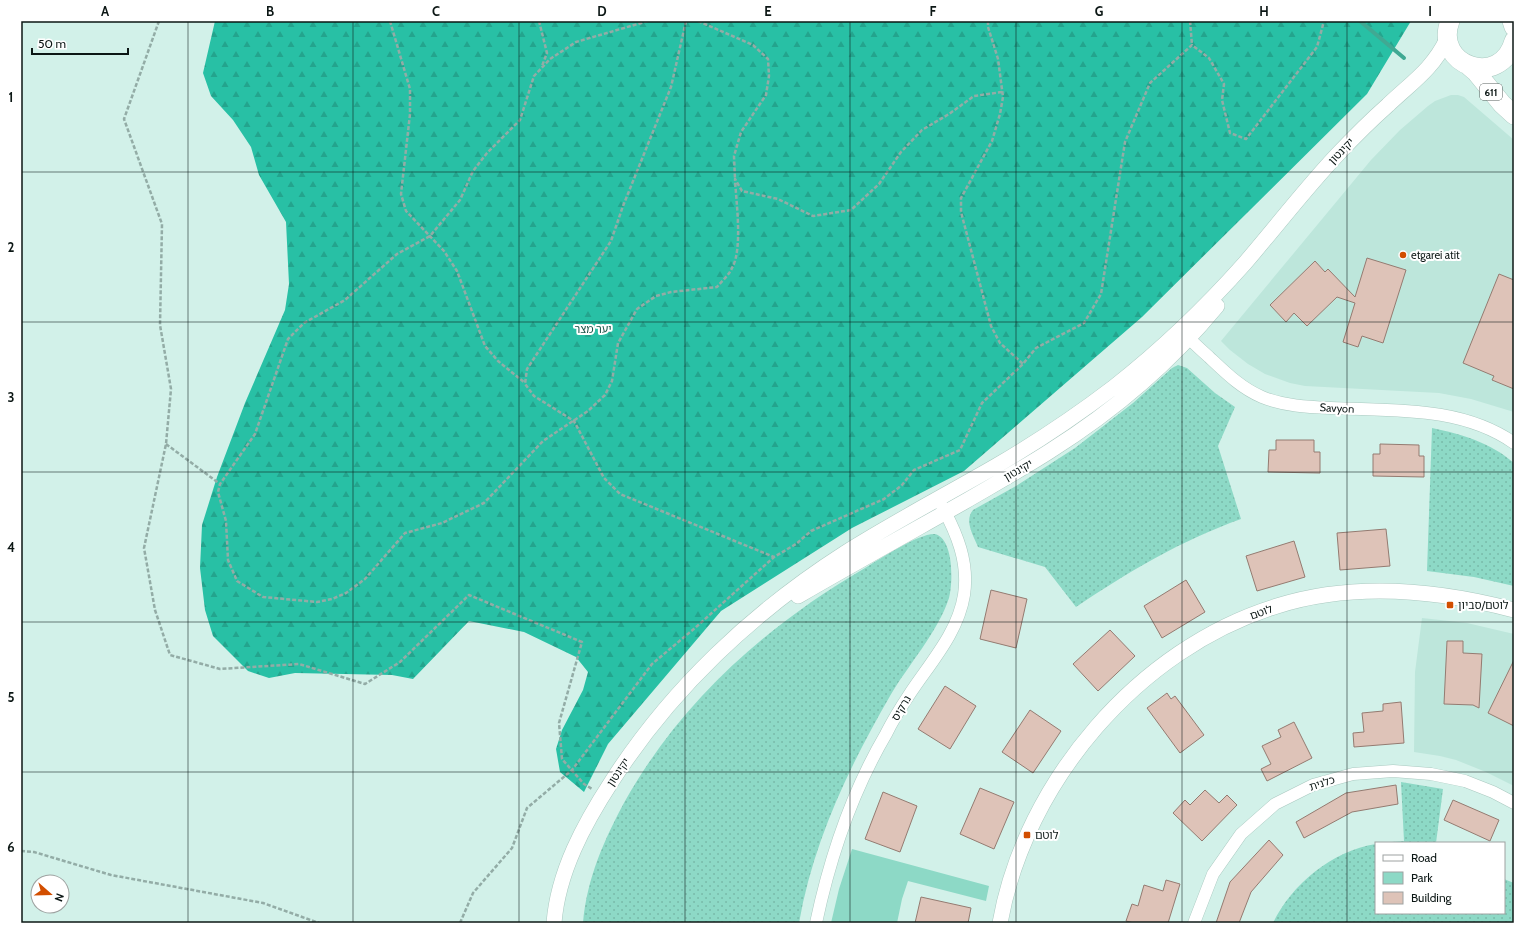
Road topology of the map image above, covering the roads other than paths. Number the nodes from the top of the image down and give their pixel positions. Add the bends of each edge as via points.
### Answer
1 (1512, 21) edge
2 (1514, 27) edge
3 (1448, 30) edge
4 (1514, 41) edge
5 (1467, 65) junction
6 (1426, 72) junction
7 (1514, 115) edge
8 (1185, 333) junction
9 (1514, 442) edge
10 (938, 499) junction
11 (945, 512) junction
12 (1514, 610) edge
13 (725, 646) junction
14 (1514, 803) edge
15 (554, 923) edge
16 (816, 923) edge
17 (1000, 923) edge
18 (1194, 923) edge

1 - 2 main road
3 - 5 main road, 611 via 1453,53
3 - 6 street, יקינטון via 1436,60
4 - 5 main road, 611 via 1508,55 1495,65 1485,68
5 - 6 street, יקינטון via 1447,64
5 - 7 main road, 611
6 - 8 street, יקינטון via 1343,149 1265,239 1231,289
8 - 9 street, Savyon via 1240,385 1254,394 1271,400 1298,406 1449,416 1478,424
8 - 10 street, יקינטון via 1087,407 1027,448
8 - 11 street, יקינטון via 1139,386 1081,431 1050,452
10 - 11 street, נרקיס
10 - 13 street, יקינטון via 860,543 819,570
11 - 13 street, יקינטון via 783,605
11 - 16 street, נרקיס via 956,533 964,564 965,580 960,610 946,641 909,695 864,775 833,857
12 - 17 street, לוטם via 1431,594 1357,592 1318,596 1278,606 1237,621 1196,642 1136,688 1107,715 1080,746 1034,818 1016,860
13 - 15 street, יקינטון via 686,685 650,727 602,795 562,878 556,900
14 - 18 street, כלנית via 1465,781 1431,774 1393,771 1353,774 1313,785 1275,804 1241,834 1213,874

